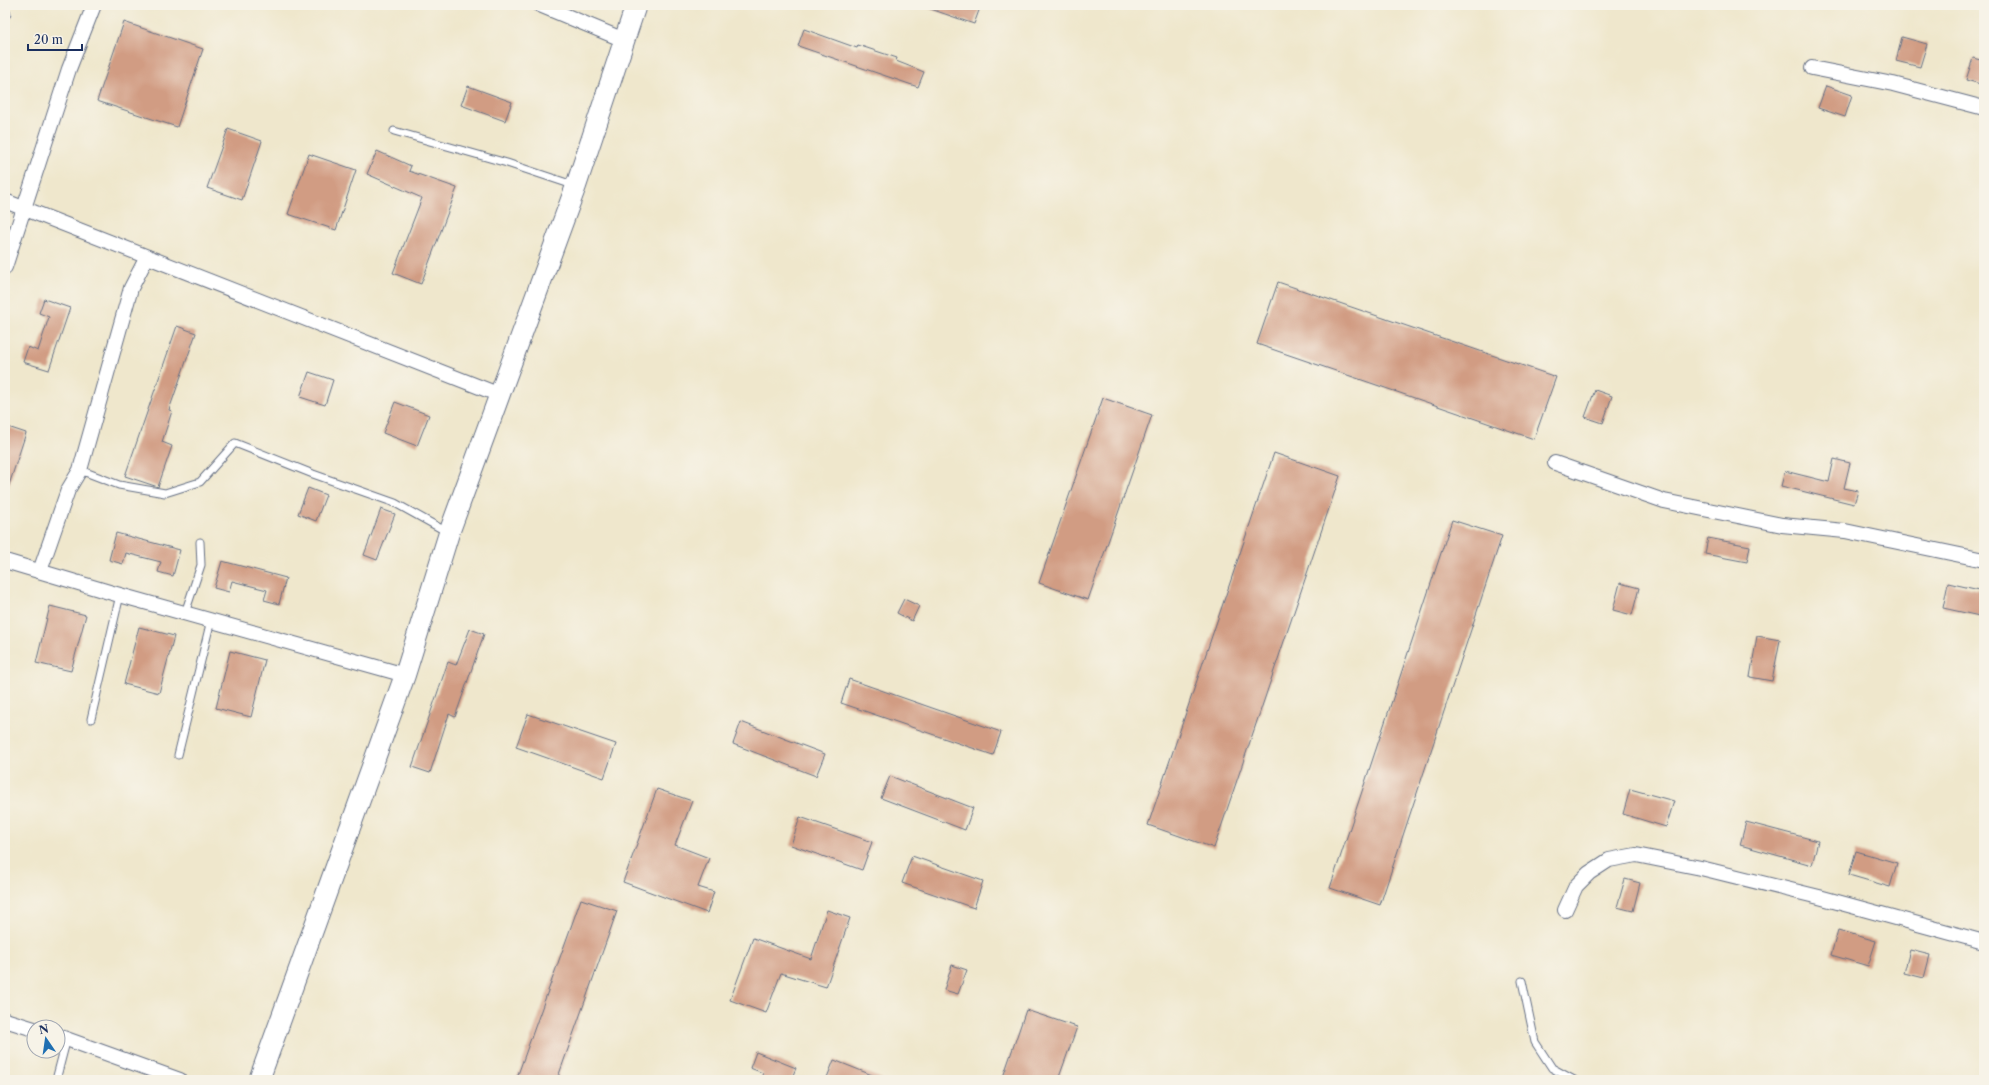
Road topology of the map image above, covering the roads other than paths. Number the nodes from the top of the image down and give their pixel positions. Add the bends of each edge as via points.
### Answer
1 (94, 5) edge
2 (540, 5) edge
3 (636, 5) edge
4 (624, 40) junction
5 (1812, 68) dead end
6 (1984, 108) edge
7 (394, 131) dead end
8 (576, 186) junction
9 (5, 201) edge
10 (24, 209) junction
11 (147, 257) junction
12 (5, 267) edge
13 (500, 395) junction
14 (1555, 463) dead end
15 (80, 470) junction
16 (449, 533) junction
17 (200, 542) dead end
18 (1984, 560) edge
19 (5, 561) edge
20 (40, 571) junction
21 (120, 595) junction
22 (185, 613) junction
23 (211, 620) junction
24 (405, 675) junction
25 (91, 719) dead end
26 (178, 755) dead end
27 (1565, 910) dead end
28 (1984, 942) edge
29 (1522, 981) dead end
30 (5, 1020) edge
31 (26, 1027) edge
32 (66, 1038) edge
33 (59, 1059) edge
34 (56, 1080) edge
35 (180, 1080) edge
36 (259, 1080) edge
37 (1574, 1080) edge

1 - 10 street via 69,69
2 - 4 street
3 - 4 main road
4 - 8 main road
5 - 6 street via 1893,84
7 - 8 lane via 507,163
8 - 13 main road
9 - 10 street
10 - 11 street
10 - 12 street
11 - 13 street
11 - 15 street via 131,288
13 - 16 main road
14 - 18 street via 1664,501 1782,525 1845,531
15 - 16 lane via 120,485 165,493 200,482 235,443 313,474 395,502
15 - 20 street via 68,490
16 - 24 main road
17 - 22 lane via 201,565
19 - 20 street
20 - 21 street
21 - 22 street
21 - 25 lane
22 - 23 street
23 - 24 street
23 - 26 lane
24 - 36 main road
27 - 28 street via 1576,886 1589,873 1610,860 1636,855 1812,895
29 - 37 lane via 1535,1042 1552,1068
30 - 31 street
32 - 35 street
33 - 34 lane

